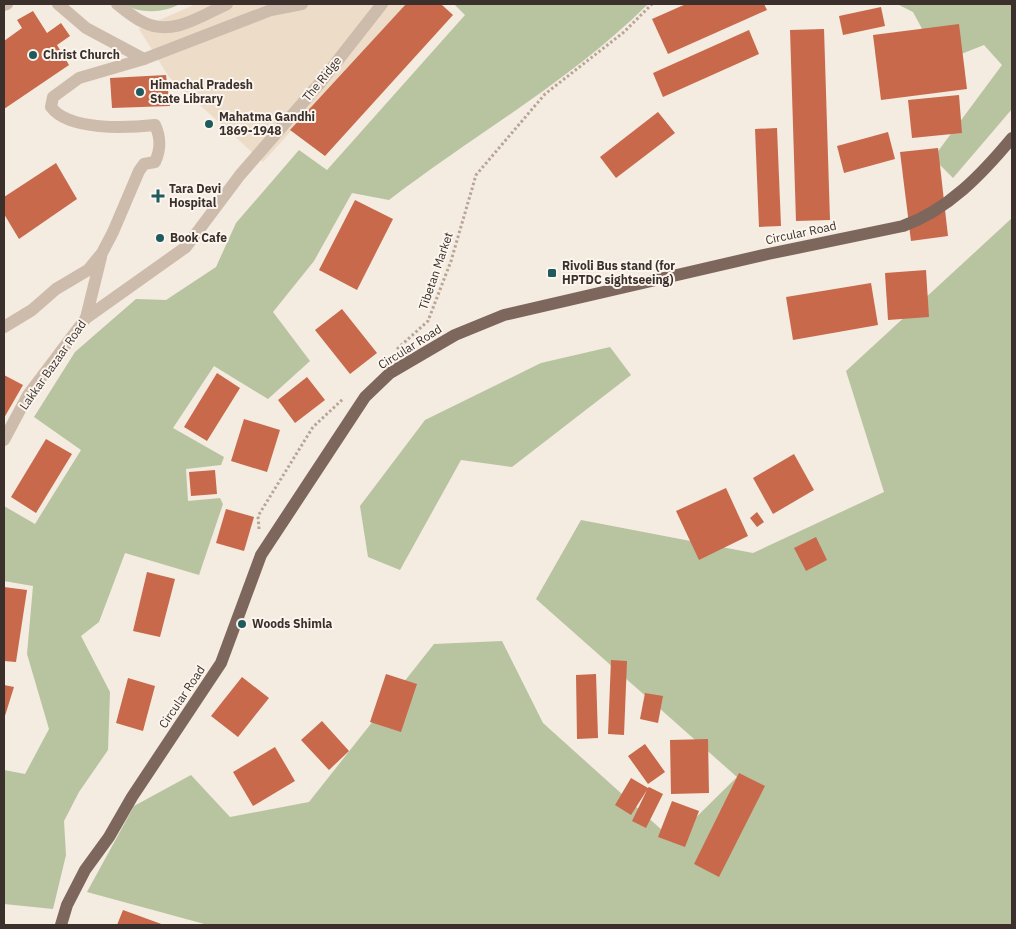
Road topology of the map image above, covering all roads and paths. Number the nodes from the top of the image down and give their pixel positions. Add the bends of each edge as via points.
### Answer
1 (58, 4) edge
2 (117, 4) edge
3 (227, 4) edge
4 (302, 4) edge
5 (382, 4) edge
6 (652, 4) edge
7 (269, 7) edge
8 (144, 59) junction
9 (1012, 138) edge
10 (240, 175) joint
11 (102, 252) junction
12 (86, 318) junction
13 (4, 326) edge
14 (394, 353) dead end
15 (346, 397) dead end
16 (4, 440) edge
17 (260, 555) junction
18 (61, 925) edge

1 - 8 street via 86,28
2 - 3 street via 143,22 168,28 190,22
4 - 7 street
5 - 10 street, The Ridge via 320,83
6 - 14 path, Tibetan Market via 624,32 544,94 476,175 451,261 428,321
7 - 8 street
8 - 11 street via 79,78 54,96 51,107 57,115 71,121 129,128 155,125 159,133 160,152 155,162 144,164 139,171
9 - 17 main road, Circular Road via 992,163 945,205 924,219 504,315 455,335 390,373 365,397
10 - 12 street, Lakkar Bazaar Road via 186,248
11 - 12 street
11 - 13 street via 88,270
12 - 16 street, Lakkar Bazaar Road via 28,396
15 - 17 path via 313,427 258,516
17 - 18 main road, Circular Road via 221,663 85,870

